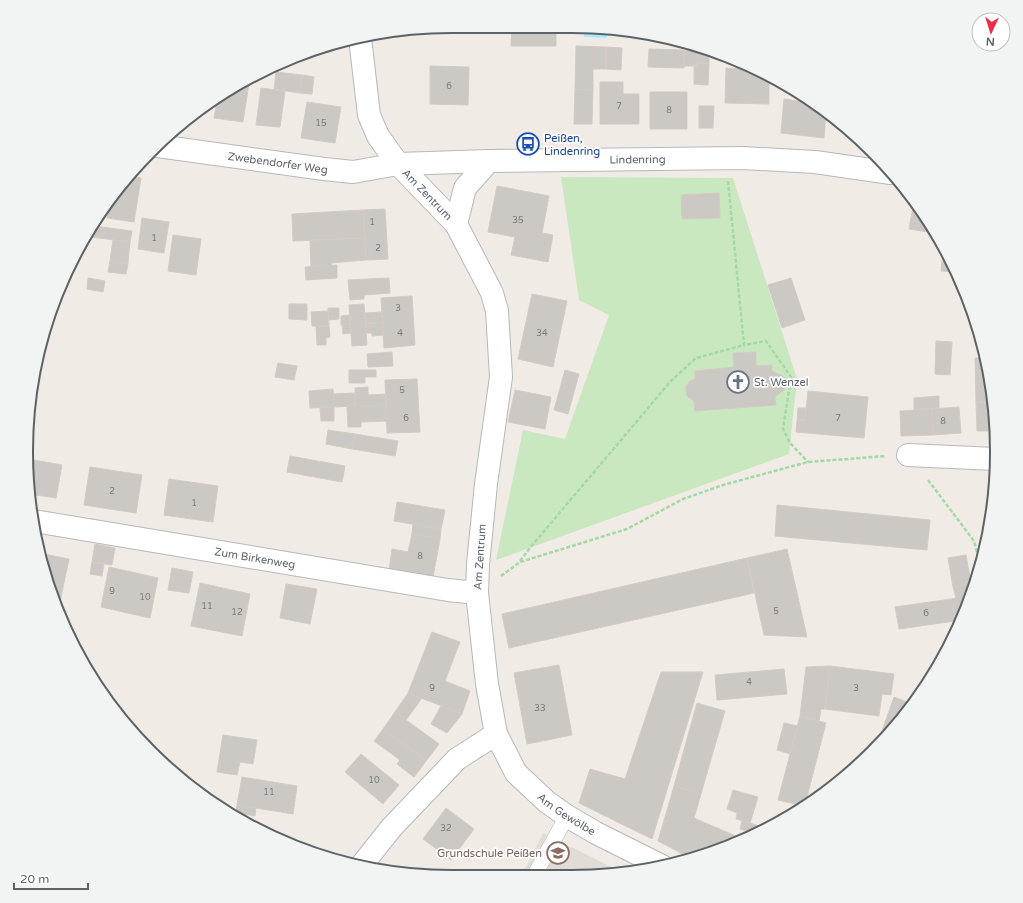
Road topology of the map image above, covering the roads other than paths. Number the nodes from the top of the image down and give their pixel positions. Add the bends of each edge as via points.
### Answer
1 (361, 43) edge
2 (165, 147) edge
3 (489, 161) junction
4 (398, 164) junction
5 (882, 172) edge
6 (456, 224) junction
7 (908, 455) road end
8 (990, 459) edge
9 (39, 522) edge
10 (477, 593) junction
11 (496, 734) junction
12 (567, 816) junction
13 (365, 861) edge
14 (654, 862) edge
15 (537, 870) edge

1 - 4 street via 369,115 378,136
2 - 4 street, Zwebendorfer Weg via 354,172
3 - 4 street, Lindenring
3 - 5 street, Lindenring via 728,158 815,162
3 - 6 street, Am Zentrum via 465,188
4 - 6 street, Am Zentrum
6 - 10 street, Am Zentrum via 492,293 496,311 501,377 486,484
7 - 8 street
9 - 10 street, Zum Birkenweg
10 - 11 street, Am Zentrum via 487,684
11 - 12 street, Am Gewölbe via 516,773 547,802
11 - 13 street via 457,759 392,827
12 - 14 street, Am Gewölbe
12 - 15 lane

